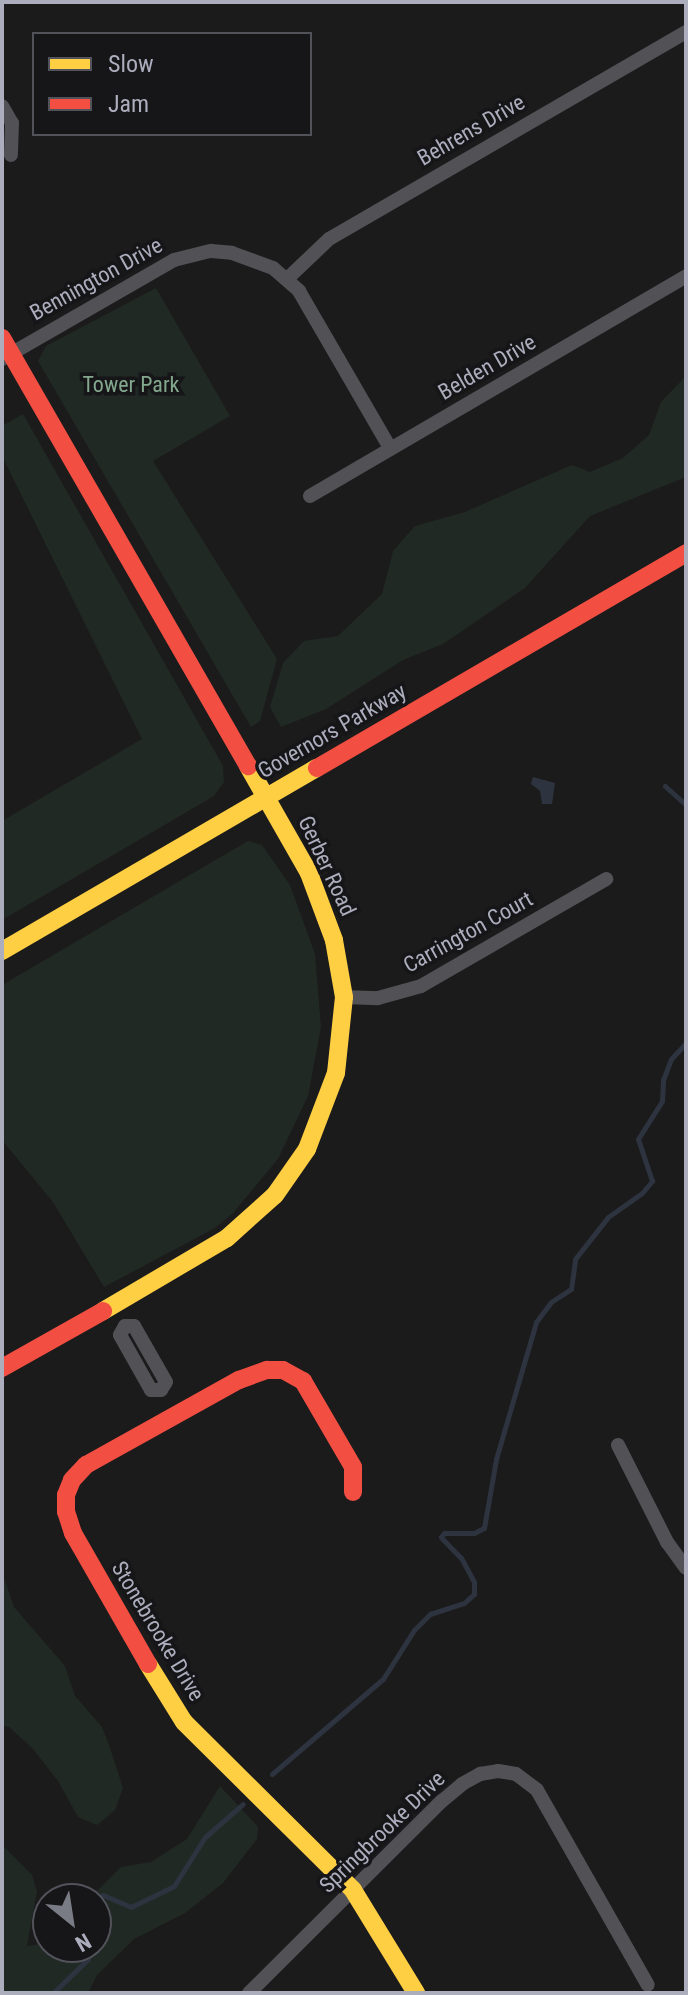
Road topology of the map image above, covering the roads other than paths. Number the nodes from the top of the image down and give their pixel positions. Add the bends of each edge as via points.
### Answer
1 (686, 32) edge
2 (2, 106) edge
3 (11, 155) dead end
4 (686, 276) edge
5 (287, 279) junction
6 (5, 350) edge
7 (390, 448) junction
8 (310, 496) dead end
9 (686, 553) edge
10 (267, 798) junction
11 (606, 879) dead end
12 (2, 951) edge
13 (344, 997) junction
14 (113, 1306) junction
15 (3, 1366) edge
16 (175, 1415) junction
17 (618, 1445) dead end
18 (353, 1492) dead end
19 (686, 1568) edge
20 (353, 1890) junction
21 (648, 1985) dead end
22 (249, 1993) edge
23 (416, 1993) edge

1 - 5 street, Behrens Drive via 329,239
2 - 3 street via 12,123
4 - 7 street, Belden Drive
5 - 6 street, Bennington Drive via 255,259 232,253 192,254
5 - 7 street, Bennington Drive via 299,291
6 - 10 street, Gerber Road
7 - 8 street, Belden Drive
9 - 10 street, Governors Parkway
10 - 12 street, Governors Parkway
10 - 13 street, Gerber Road via 327,915
11 - 13 street, Carrington Court via 421,986 378,998
13 - 14 street, Gerber Road via 336,1073 316,1130 294,1170 275,1195 227,1238
14 - 15 street, Gerber Road
14 - 16 street via 125,1326 120,1335 151,1390 161,1390
16 - 18 street, Stonebrooke Drive via 244,1377 267,1370 293,1374 303,1381 353,1467
16 - 20 street, Stonebrooke Drive via 86,1465 66,1495 70,1527 184,1722
17 - 19 street via 667,1542
20 - 21 street, Springbrooke Drive via 462,1784 480,1774 516,1774 537,1790
20 - 22 street, Springbrooke Drive
20 - 23 street, Stonebrooke Drive

